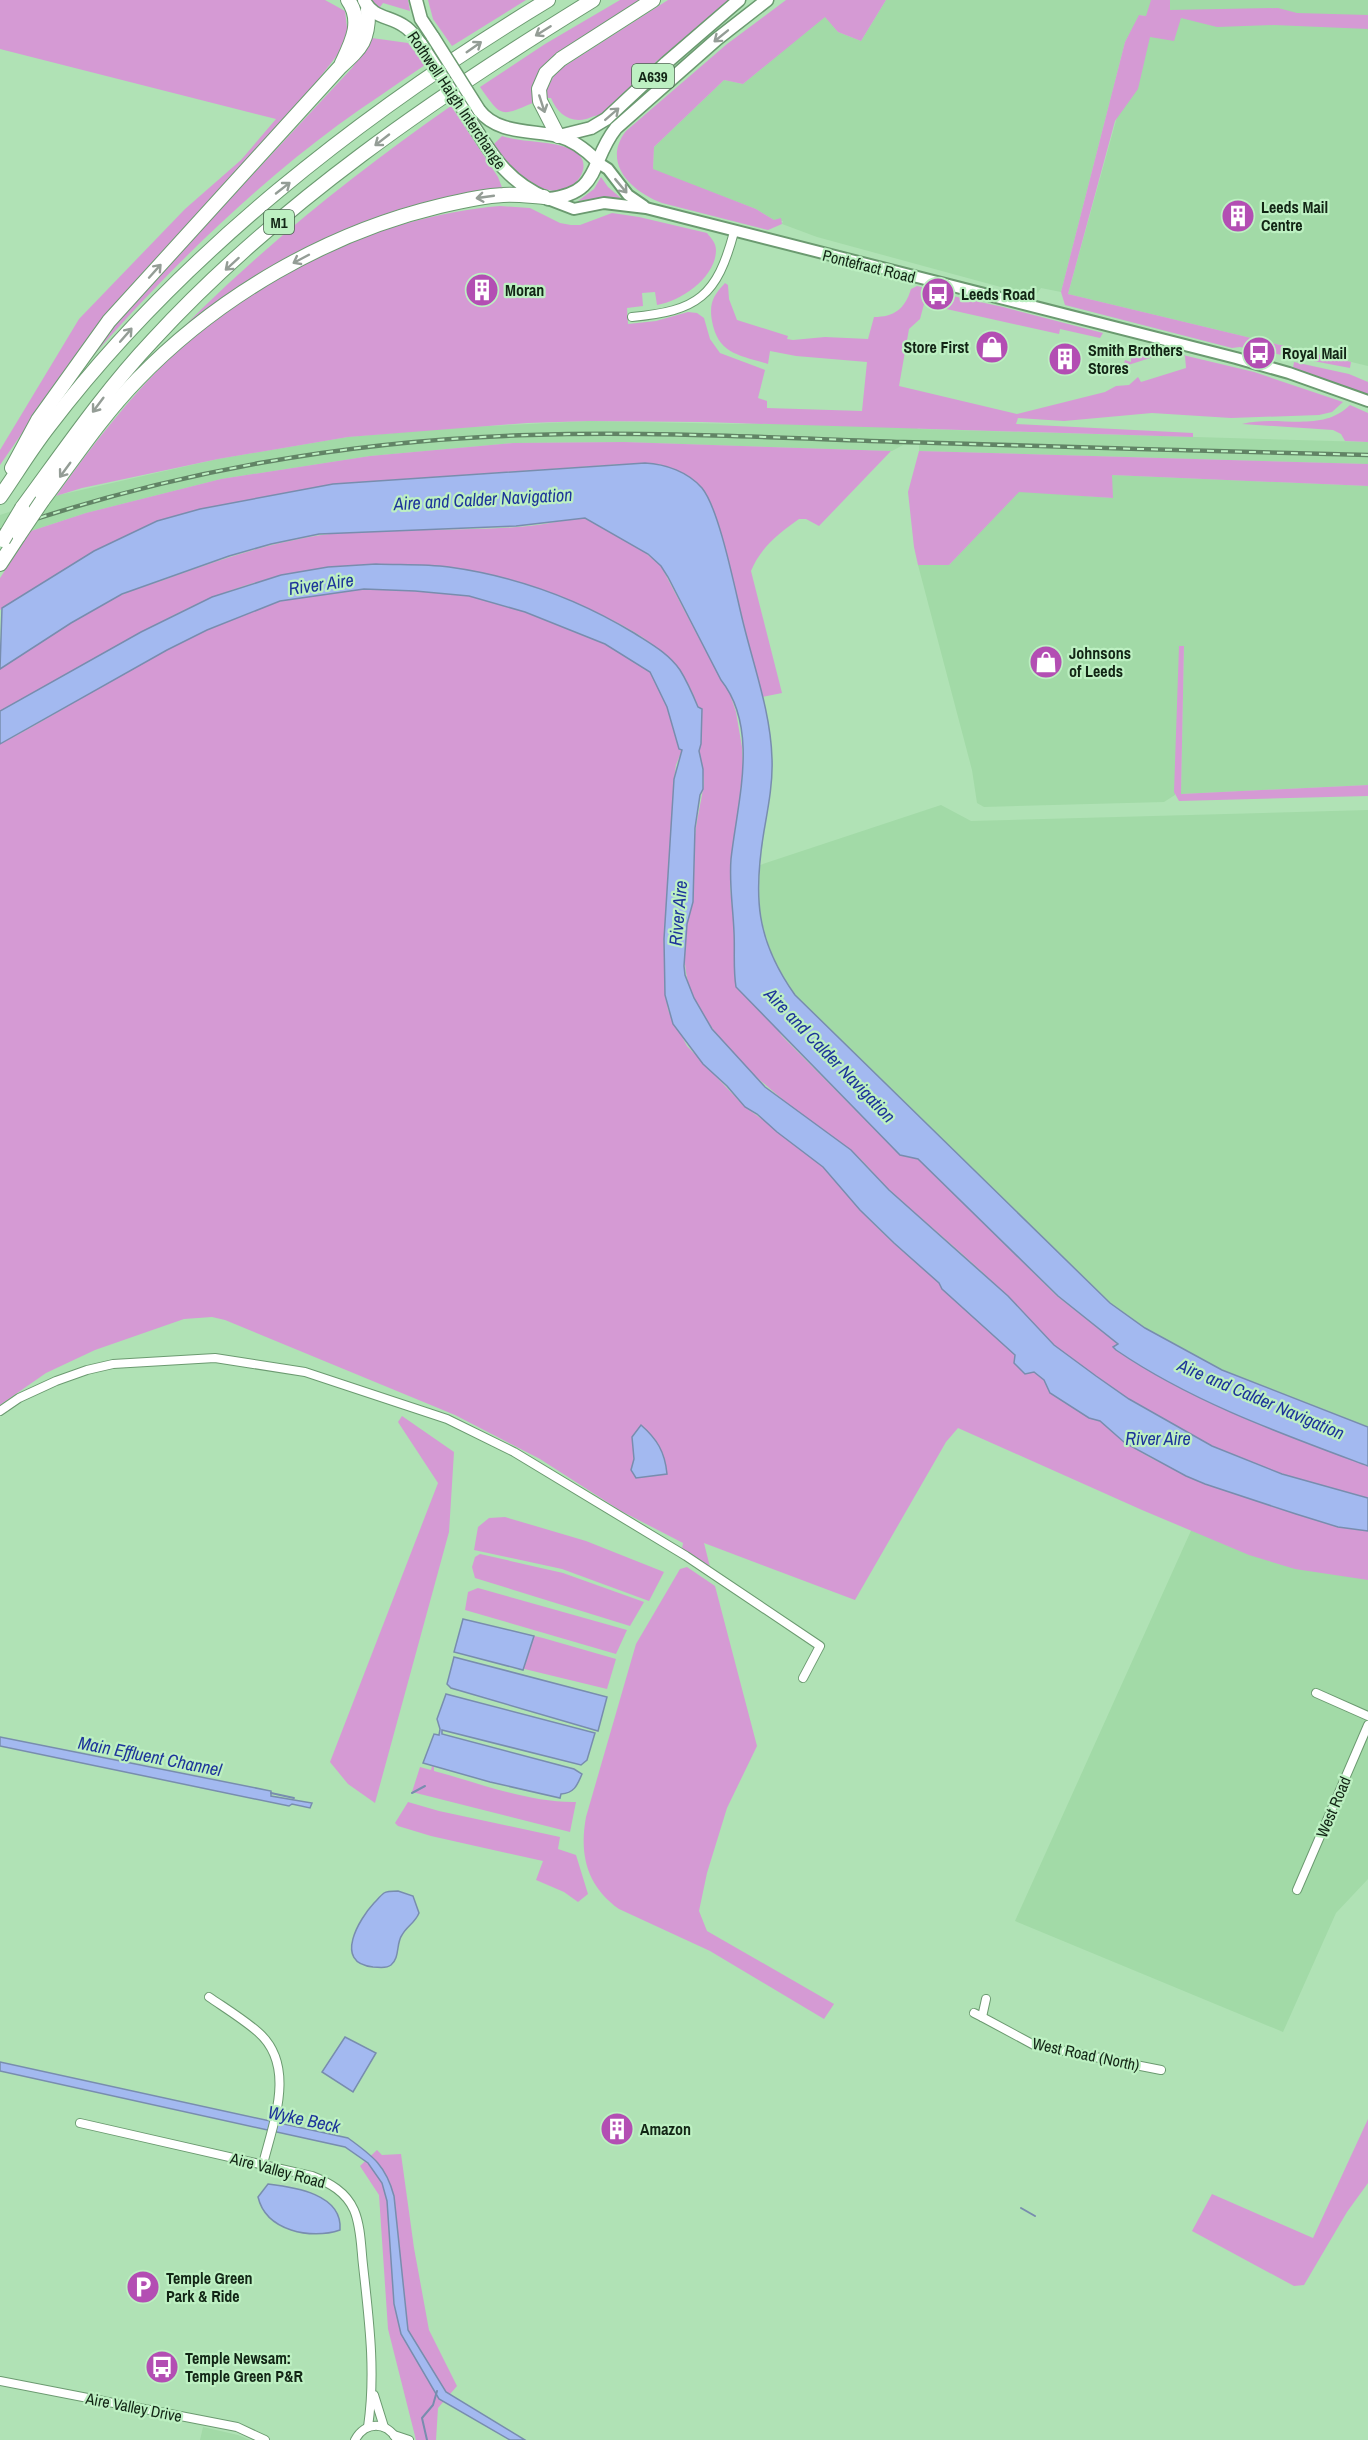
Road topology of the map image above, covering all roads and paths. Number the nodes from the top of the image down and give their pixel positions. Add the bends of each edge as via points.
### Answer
1 (348, 0) edge
2 (354, 0) edge
3 (416, 0) edge
4 (548, 0) edge
5 (593, 0) edge
6 (653, 0) edge
7 (739, 0) edge
8 (767, 0) edge
9 (366, 5) edge
10 (340, 67) junction
11 (559, 136) junction
12 (597, 162) junction
13 (546, 198) junction
14 (646, 208) junction
15 (734, 232) junction
16 (632, 317) dead end
17 (1368, 401) edge
18 (0, 491) edge
19 (0, 497) edge
20 (2, 542) edge
21 (0, 564) edge
22 (0, 1412) edge
23 (803, 1678) dead end
24 (1316, 1694) dead end
25 (1368, 1716) edge
26 (1368, 1725) edge
27 (1297, 1890) dead end
28 (208, 1996) dead end
29 (986, 1999) dead end
30 (1161, 2070) dead end
31 (80, 2123) dead end
32 (263, 2164) junction
33 (0, 2381) edge
34 (373, 2394) junction
35 (368, 2427) junction
36 (384, 2427) junction
37 (396, 2437) edge
38 (265, 2440) edge
39 (355, 2440) edge
40 (410, 2440) edge

1 - 10 highway via 355,15 355,32
2 - 9 main road
3 - 11 main road, Rothwell Haigh Interchange, bridge via 421,19 488,119 503,127
19 -> 4 highway, M1 via 82,386 188,271 267,200 374,116
5 -> 20 highway, M1, bridge via 390,134 282,219 213,280 153,339 106,393 22,508
6 -> 11 highway via 561,59 546,73 539,89 540,101
11 -> 7 main road, A639 via 591,128 606,119
8 -> 12 main road, A639 via 626,118 604,144
9 - 10 highway via 368,30 364,42
9 - 13 main road, Rothwell Haigh Interchange, bridge via 380,16 403,25 421,44 505,172
18 -> 10 highway via 38,420 109,321
11 - 12 main road, Rothwell Haigh Interchange via 588,152
12 - 13 main road via 592,177 581,189 563,197
12 -> 14 main road, Pontefract Road
13 - 14 main road, Pontefract Road via 574,209 604,203
13 -> 21 highway, bridge via 485,197 400,217 336,241 255,285 200,324 136,381 95,429
14 - 15 main road, Pontefract Road
15 - 16 street via 721,272 699,298 680,309
15 - 17 main road, Pontefract Road via 1236,358
22 - 23 street via 20,1398 87,1370 113,1364 215,1358 305,1372 447,1419 514,1452 686,1556 820,1647
24 - 25 street
26 - 27 street, West Road
28 - 32 street via 259,2033 270,2045 280,2072
29 - 30 street, West Road (North) via 978,2015 1034,2045
31 - 32 street, Aire Valley Road
32 - 34 street, Aire Valley Road via 331,2183 354,2211 371,2331
33 - 38 street, Aire Valley Drive via 237,2427
34 - 35 street, Aire Valley Road
34 - 36 street, Aire Valley Road
35 - 36 street
35 - 39 street
36 - 37 street
37 - 40 street

